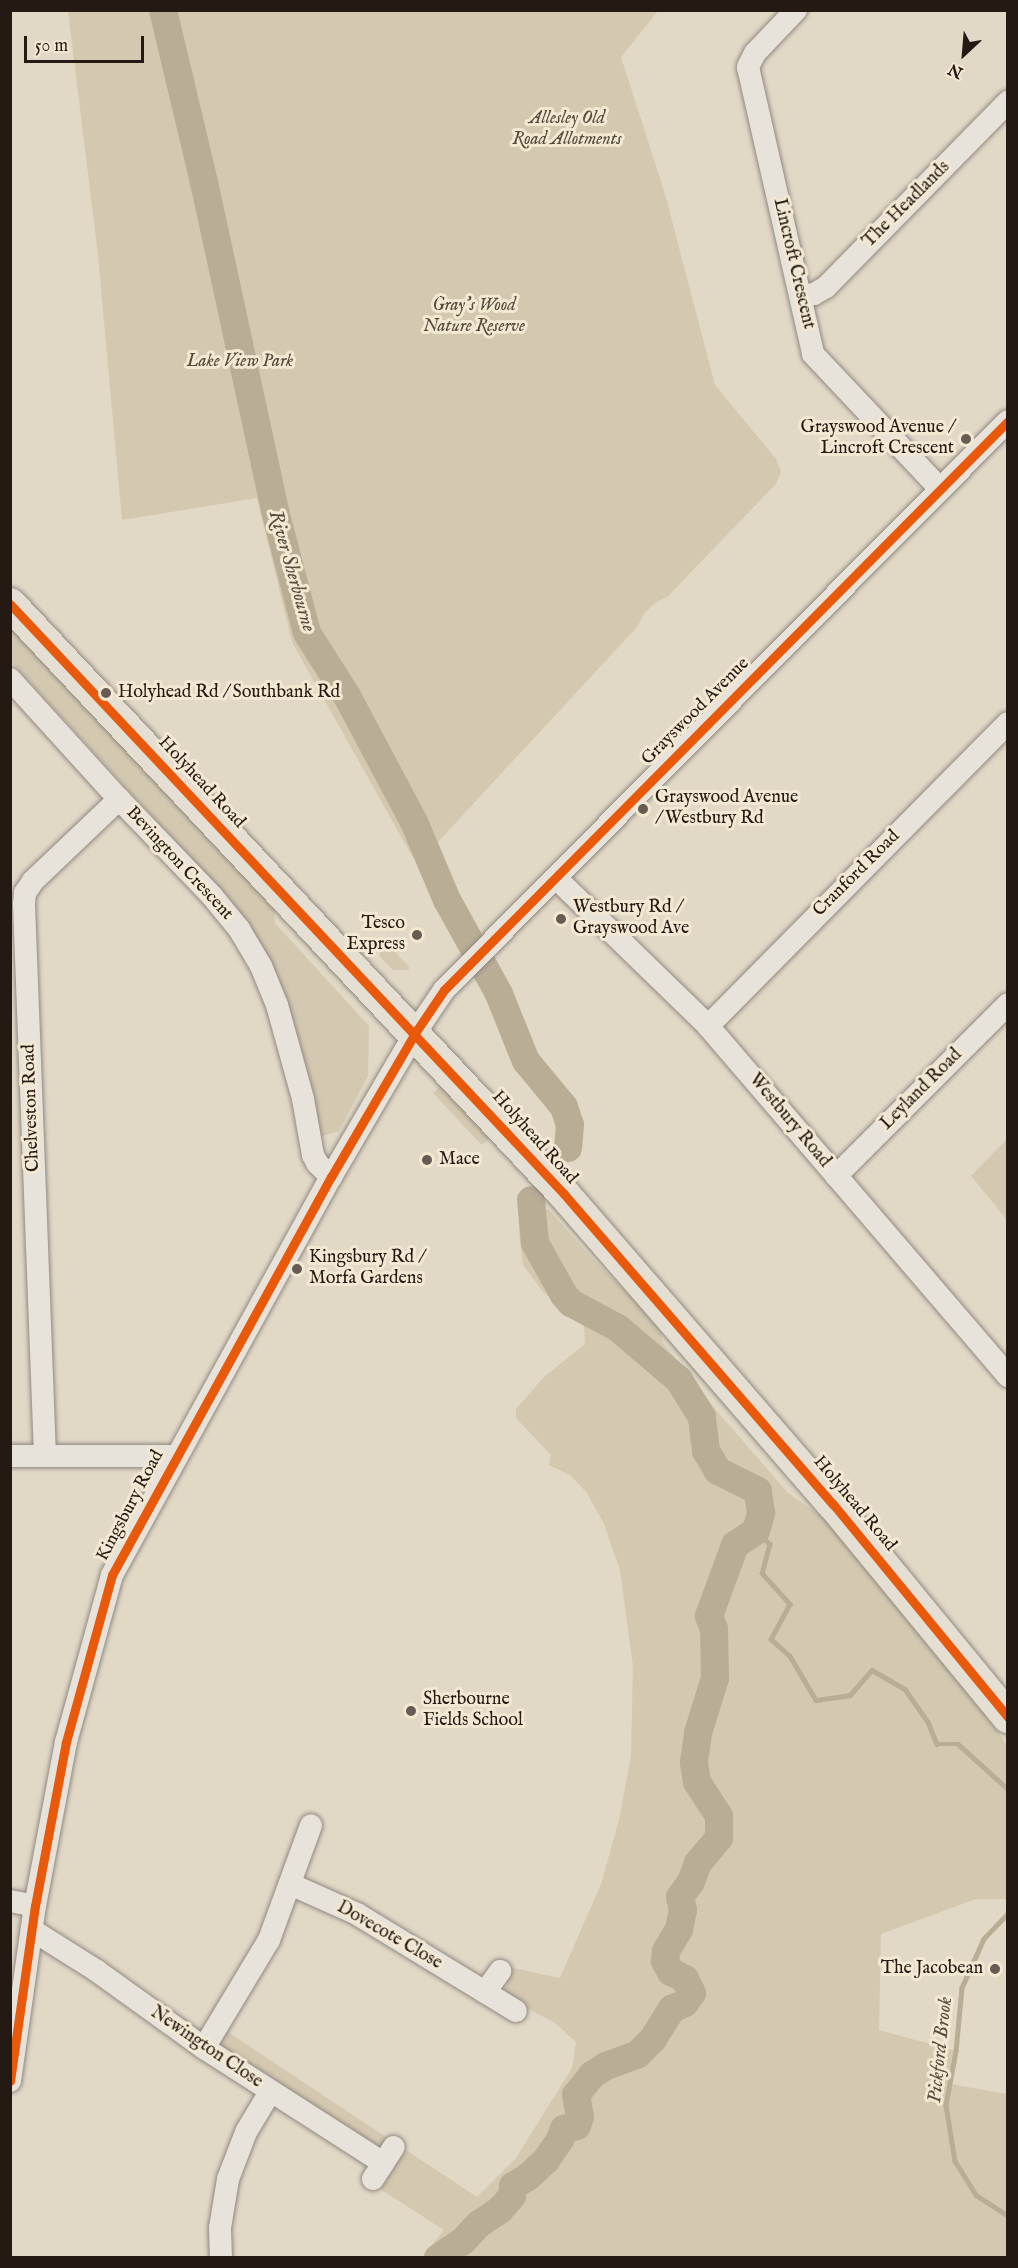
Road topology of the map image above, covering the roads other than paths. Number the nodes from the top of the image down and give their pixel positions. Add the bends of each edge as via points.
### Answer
1 (796, 10) edge
2 (1008, 102) edge
3 (801, 297) junction
4 (1008, 421) edge
5 (940, 489) junction
6 (10, 604) edge
7 (10, 679) edge
8 (1008, 723) edge
9 (118, 799) junction
10 (556, 878) junction
11 (1008, 1004) edge
12 (708, 1026) junction
13 (415, 1033) junction
14 (836, 1176) junction
15 (331, 1177) junction
16 (1008, 1376) edge
17 (10, 1456) edge
18 (45, 1456) junction
19 (177, 1456) junction
20 (1008, 1717) edge
21 (311, 1826) dead end
22 (290, 1884) junction
23 (10, 1901) edge
24 (35, 1906) junction
25 (32, 1930) junction
26 (500, 1971) dead end
27 (485, 1992) junction
28 (516, 2011) dead end
29 (204, 2048) junction
30 (10, 2081) edge
31 (270, 2092) junction
32 (383, 2163) dead end
33 (221, 2258) edge

1 - 3 street, Lincroft Crescent via 755,52 748,67
2 - 3 street, The Headlands via 826,287
3 - 5 street, Lincroft Crescent via 813,354
4 - 5 street, Grayswood Avenue
5 - 10 street, Grayswood Avenue
6 - 13 highway, Holyhead Road
7 - 9 street, Bevington Crescent
8 - 12 street, Cranford Road
9 - 15 street, Bevington Crescent via 212,896 239,929 261,966 288,1040 313,1155
9 - 18 street, Chelveston Road via 25,893
10 - 12 street, Westbury Road
10 - 13 street, Grayswood Avenue via 444,990
11 - 14 street, Leyland Road
12 - 14 street, Westbury Road
13 - 15 street, Kingsbury Road
13 - 20 highway, Holyhead Road via 564,1194 833,1504
14 - 16 street, Westbury Road
15 - 19 street, Kingsbury Road
17 - 18 street
18 - 19 street
19 - 24 street, Kingsbury Road via 120,1558 102,1606 66,1742
21 - 22 street
22 - 27 street, Dovecote Close via 357,1914
22 - 29 street via 269,1940
23 - 24 street
24 - 25 street, Kingsbury Road
25 - 29 street, Newington Close
25 - 30 street, Kingsbury Road
26 - 27 street
27 - 28 street, Dovecote Close
29 - 31 street, Newington Close
31 - 32 street, Newington Close
31 - 33 street via 246,2132 228,2179 220,2228

